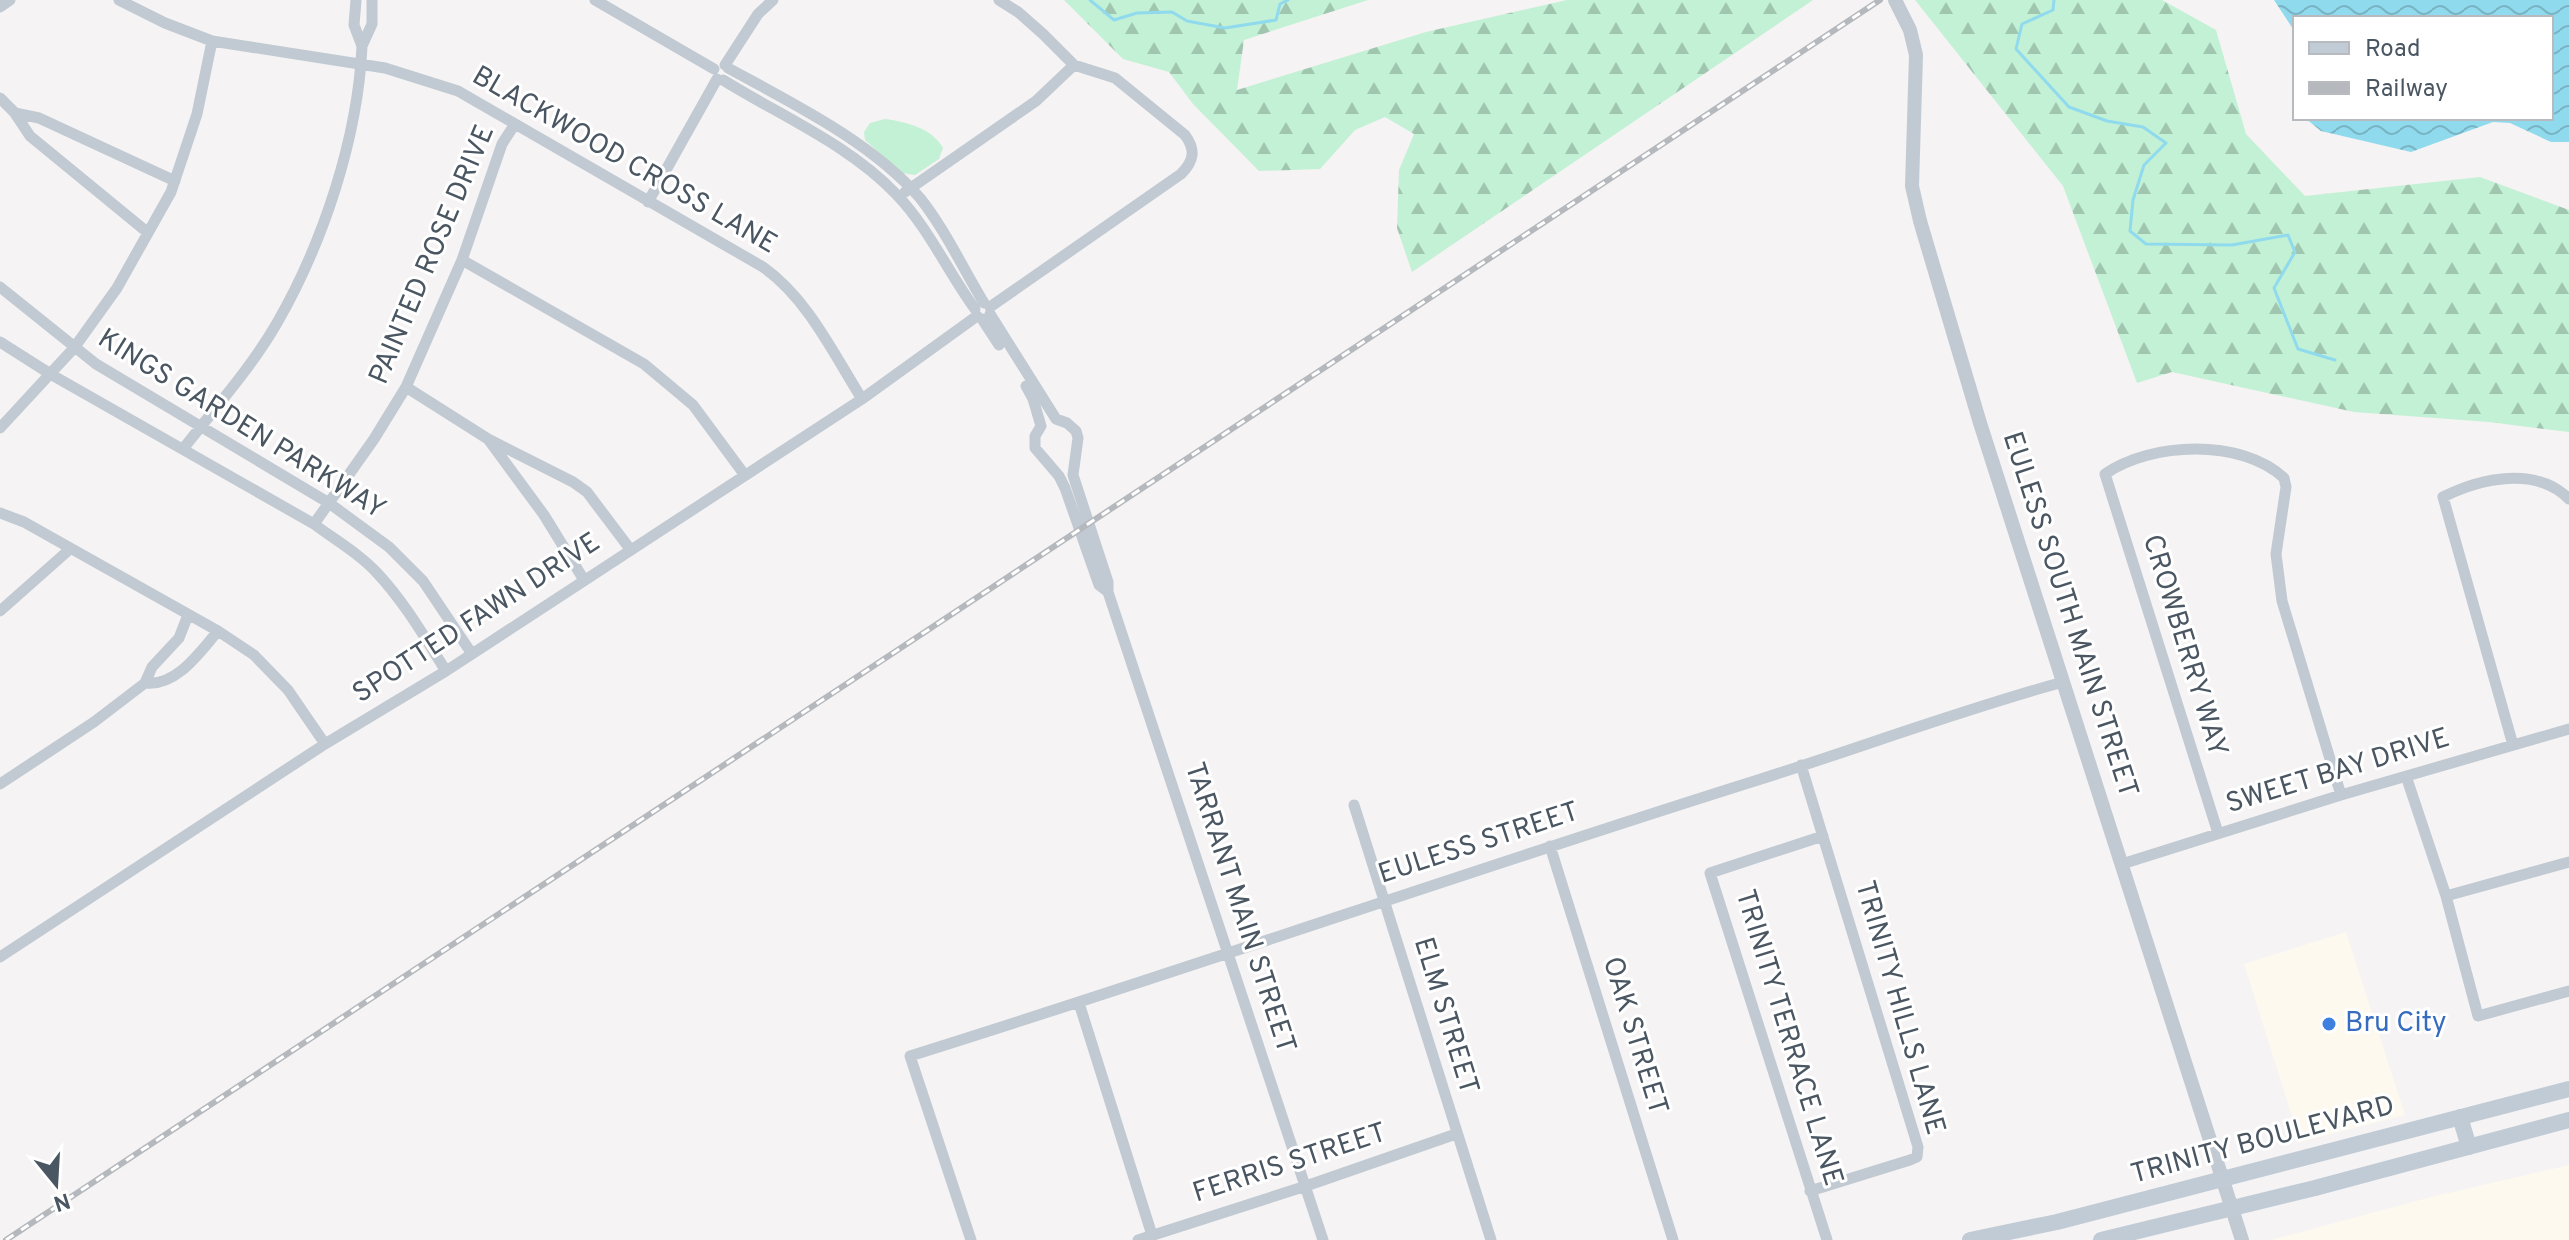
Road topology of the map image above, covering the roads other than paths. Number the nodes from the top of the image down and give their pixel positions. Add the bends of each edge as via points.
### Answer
1 (10, 0) edge
2 (119, 0) edge
3 (356, 0) edge
4 (372, 0) edge
5 (595, 0) edge
6 (773, 0) edge
7 (999, 0) edge
8 (1895, 0) edge
9 (0, 7) edge
10 (212, 41) junction
11 (362, 46) junction
12 (361, 65) junction
13 (1074, 65) junction
14 (721, 72) junction
15 (0, 98) edge
16 (15, 113) junction
17 (515, 124) junction
18 (175, 181) junction
19 (910, 188) junction
20 (898, 197) junction
21 (648, 202) junction
22 (147, 232) junction
23 (462, 260) junction
24 (0, 287) edge
25 (983, 311) junction
26 (0, 342) edge
27 (74, 348) junction
28 (52, 375) junction
29 (406, 387) junction
30 (862, 399) junction
31 (1056, 419) junction
32 (1041, 426) junction
33 (0, 428) edge
34 (200, 428) junction
35 (488, 439) junction
36 (183, 449) junction
37 (744, 474) junction
38 (2569, 499) edge
39 (329, 503) junction
40 (0, 513) edge
41 (314, 524) junction
42 (1085, 527) junction
43 (70, 549) junction
44 (630, 549) junction
45 (584, 580) junction
46 (0, 611) edge
47 (188, 615) junction
48 (218, 631) junction
49 (472, 654) junction
50 (446, 671) junction
51 (2063, 682) junction
52 (145, 683) junction
53 (2569, 729) edge
54 (325, 744) junction
55 (2513, 745) junction
56 (1801, 765) junction
57 (2406, 776) junction
58 (0, 784) edge
59 (2341, 795) junction
60 (1354, 805) dead end
61 (2218, 833) junction
62 (1823, 836) junction
63 (1550, 846) junction
64 (2569, 862) edge
65 (2122, 864) junction
66 (2446, 896) junction
67 (1385, 900) junction
68 (1229, 953) junction
69 (0, 957) edge
70 (2569, 991) edge
71 (1079, 1003) junction
72 (2569, 1089) edge
73 (2460, 1117) junction
74 (2569, 1120) edge
75 (1456, 1134) junction
76 (2469, 1147) junction
77 (2223, 1179) junction
78 (1306, 1186) junction
79 (1810, 1191) junction
80 (2231, 1208) junction
81 (1152, 1235) junction
82 (971, 1240) edge
83 (1138, 1240) edge
84 (1323, 1240) edge
85 (1491, 1240) edge
86 (1673, 1240) edge
87 (1827, 1240) edge
88 (1970, 1240) edge
89 (2101, 1240) edge
90 (2242, 1240) edge

1 - 9 street
2 - 10 street, BLACKWOOD CROSS LANE
3 - 11 street via 354,25
4 - 11 street via 372,24
5 - 14 street
6 - 14 street
7 - 13 street
8 - 51 street, EULESS SOUTH MAIN STREET via 1916,55 1912,186 1918,214
10 - 12 street, BLACKWOOD CROSS LANE
10 - 18 street via 197,114
11 - 12 street
12 - 17 street, BLACKWOOD CROSS LANE via 458,91
12 - 34 street via 333,197 311,254 277,322
13 - 19 street via 1036,101
13 - 25 street, SPOTTED FAWN DRIVE via 1115,78 1185,135 1192,149 1191,164
14 - 19 street via 786,100 863,148
14 - 20 street via 835,146
14 - 21 street
15 - 16 street
16 - 18 street via 39,118
16 - 22 street via 30,136
17 - 21 street, BLACKWOOD CROSS LANE
17 - 23 street, PAINTED ROSE DRIVE via 502,144
18 - 22 street
19 - 20 street
19 - 25 street via 931,215
20 - 25 street
21 - 30 street, BLACKWOOD CROSS LANE via 785,283
22 - 27 street via 117,288
23 - 29 street, PAINTED ROSE DRIVE
23 - 37 street via 644,364 693,405
24 - 27 street, KINGS GARDEN PARKWAY
25 - 30 street, SPOTTED FAWN DRIVE
25 - 31 street
25 - 32 street via 1033,399
26 - 28 street, KINGS GARDEN PARKWAY
27 - 28 street
27 - 34 street, KINGS GARDEN PARKWAY
28 - 33 street
28 - 36 street, KINGS GARDEN PARKWAY
29 - 35 street
29 - 39 street, PAINTED ROSE DRIVE
30 - 37 street, SPOTTED FAWN DRIVE
31 - 32 street
31 - 42 street via 1067,423 1078,438 1073,475
32 - 42 street via 1035,448 1061,478
34 - 36 street
34 - 39 street, KINGS GARDEN PARKWAY
35 - 44 street via 587,492
35 - 45 street
36 - 41 street, KINGS GARDEN PARKWAY
37 - 44 street, SPOTTED FAWN DRIVE
38 - 55 street via 2547,483 2525,477 2443,497
39 - 41 street, PAINTED ROSE DRIVE
39 - 49 street, KINGS GARDEN PARKWAY via 408,564
40 - 43 street
41 - 50 street, KINGS GARDEN PARKWAY via 375,571
42 - 68 street, TARRANT MAIN STREET via 1099,585 1108,592
43 - 46 street
43 - 47 street
44 - 45 street, SPOTTED FAWN DRIVE
45 - 49 street, SPOTTED FAWN DRIVE
47 - 48 street
47 - 52 street via 179,638 152,667
48 - 52 street via 177,674 157,685
48 - 54 street via 254,655 288,690
49 - 50 street, SPOTTED FAWN DRIVE
50 - 54 street, SPOTTED FAWN DRIVE
51 - 56 street, EULESS STREET
51 - 65 street, EULESS SOUTH MAIN STREET
52 - 58 street
53 - 55 street, SWEET BAY DRIVE
54 - 69 street, SPOTTED FAWN DRIVE
55 - 57 street, SWEET BAY DRIVE
56 - 62 street, TRINITY HILLS LANE
56 - 63 street, EULESS STREET
57 - 59 street, SWEET BAY DRIVE
57 - 66 street
59 - 61 street, SWEET BAY DRIVE
59 - 61 street, CROWBERRY WAY via 2282,601 2276,554 2284,478 2256,461 2208,448 2137,458 2105,474
60 - 67 street, ELM STREET
61 - 65 street, SWEET BAY DRIVE
62 - 79 street, TRINITY HILLS LANE via 1918,1147 1917,1157 1910,1160
62 - 79 street, TRINITY TERRACE LANE via 1710,873
63 - 67 street, EULESS STREET
63 - 86 street, OAK STREET
64 - 66 street
65 - 77 street, EULESS SOUTH MAIN STREET
66 - 70 street via 2478,1016
67 - 68 street, EULESS STREET
67 - 75 street, ELM STREET
68 - 71 street, EULESS STREET
68 - 78 street, TARRANT MAIN STREET
71 - 81 street
71 - 82 street, EULESS STREET via 910,1056
72 - 73 main road, TRINITY BOULEVARD
73 - 76 main road
73 - 77 main road, TRINITY BOULEVARD
74 - 76 main road, TRINITY BOULEVARD
75 - 78 street, FERRIS STREET
75 - 85 street, ELM STREET
76 - 80 main road, TRINITY BOULEVARD
77 - 80 street, EULESS SOUTH MAIN STREET
77 - 88 main road, TRINITY BOULEVARD
78 - 81 street, FERRIS STREET
78 - 84 street, TARRANT MAIN STREET
79 - 87 street, TRINITY TERRACE LANE
80 - 89 main road, TRINITY BOULEVARD
80 - 90 street, EULESS SOUTH MAIN STREET
81 - 83 street, FERRIS STREET

